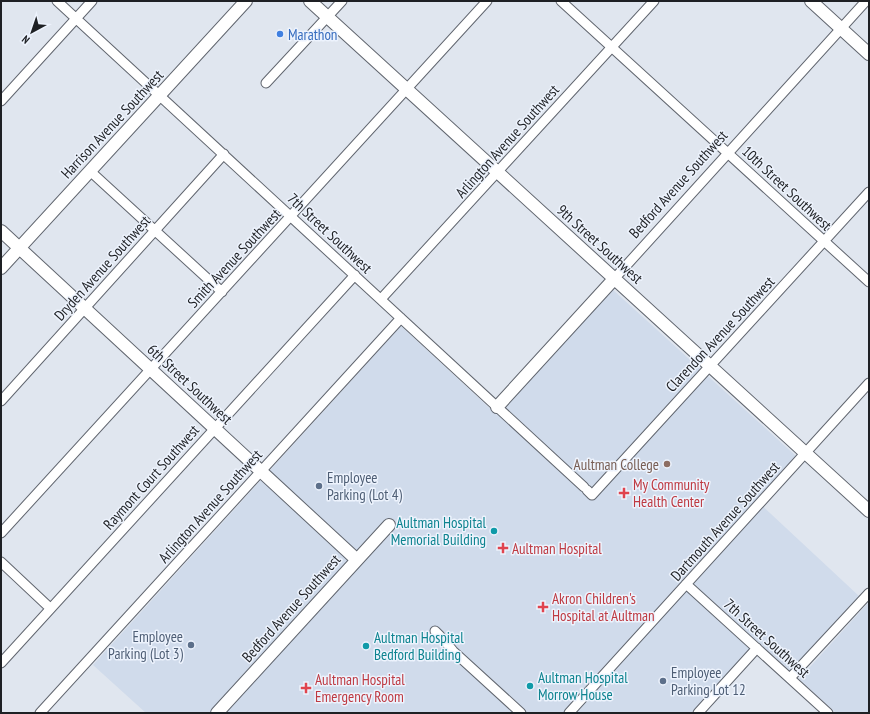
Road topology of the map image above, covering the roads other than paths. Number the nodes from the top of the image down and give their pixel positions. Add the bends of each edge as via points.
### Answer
1 (57, 1) edge
2 (92, 1) edge
3 (246, 1) edge
4 (310, 1) edge
5 (342, 1) edge
6 (487, 1) edge
7 (561, 1) edge
8 (654, 1) edge
9 (811, 1) edge
10 (866, 1) edge
11 (328, 16) junction
12 (76, 18) junction
13 (841, 29) junction
14 (612, 47) junction
15 (869, 54) edge
16 (266, 83) dead end
17 (407, 89) junction
18 (160, 95) junction
19 (1, 100) edge
20 (728, 153) junction
21 (224, 154) junction
22 (90, 171) junction
23 (498, 172) junction
24 (869, 192) edge
25 (291, 216) junction
26 (155, 230) junction
27 (1, 231) edge
28 (824, 241) junction
29 (20, 248) junction
30 (1, 268) edge
31 (355, 275) junction
32 (614, 279) junction
33 (869, 282) edge
34 (222, 292) junction
35 (381, 299) junction
36 (85, 308) junction
37 (401, 318) junction
38 (710, 366) junction
39 (151, 369) junction
40 (869, 383) edge
41 (1, 401) edge
42 (497, 407) junction
43 (214, 428) junction
44 (805, 453) junction
45 (261, 471) junction
46 (588, 491) joint
47 (869, 511) edge
48 (389, 525) dead end
49 (1, 533) edge
50 (357, 560) junction
51 (1, 562) edge
52 (686, 584) junction
53 (869, 593) edge
54 (50, 608) junction
55 (439, 635) dead end
56 (757, 648) junction
57 (1, 663) edge
58 (790, 678) junction
59 (40, 713) edge
60 (217, 713) edge
61 (521, 713) edge
62 (569, 713) edge
63 (698, 713) edge
64 (828, 713) edge

1 - 12 street, 7th Street Southwest
2 - 12 street
3 - 18 street, Harrison Avenue Southwest
4 - 11 street, 9th Street Southwest
5 - 11 street
6 - 17 street, Smith Avenue Southwest
7 - 14 street, 10th Street Southwest
8 - 14 street, Arlington Avenue Southwest
9 - 13 street
10 - 13 street, Bedford Avenue Southwest
11 - 16 street
11 - 17 street, 9th Street Southwest
12 - 18 street, 7th Street Southwest
12 - 19 street
13 - 15 street
13 - 20 street, Bedford Avenue Southwest
14 - 20 street, 10th Street Southwest
14 - 23 street, Arlington Avenue Southwest
17 - 23 street, 9th Street Southwest
17 - 25 street, Smith Avenue Southwest
18 - 21 street, 7th Street Southwest
18 - 22 street, Harrison Avenue Southwest
20 - 28 street, 10th Street Southwest
20 - 32 street, Bedford Avenue Southwest
21 - 25 street, 7th Street Southwest
21 - 26 street, Dryden Avenue Southwest
22 - 26 street
22 - 29 street, Harrison Avenue Southwest
23 - 32 street, 9th Street Southwest
23 - 35 street, Arlington Avenue Southwest
24 - 28 street, Clarendon Avenue Southwest
25 - 31 street, 7th Street Southwest
25 - 34 street, Smith Avenue Southwest
26 - 34 street
26 - 36 street, Dryden Avenue Southwest
27 - 29 street, 6th Street Southwest
28 - 33 street, 10th Street Southwest
28 - 38 street, Clarendon Avenue Southwest
29 - 30 street, Harrison Avenue Southwest
29 - 36 street, 6th Street Southwest
31 - 35 street, 7th Street Southwest
31 - 43 street, Raymont Court Southwest
32 - 38 street, 9th Street Southwest
32 - 42 street, Bedford Avenue Southwest
34 - 39 street, Smith Avenue Southwest
35 - 37 street, 7th Street Southwest
36 - 39 street, 6th Street Southwest
36 - 41 street, Dryden Avenue Southwest
37 - 42 street, 7th Street Southwest
37 - 45 street, Arlington Avenue Southwest
38 - 44 street, 9th Street Southwest
38 - 46 street, Clarendon Avenue Southwest
39 - 43 street, 6th Street Southwest
39 - 49 street, Smith Avenue Southwest
40 - 44 street, Dartmouth Avenue Southwest
42 - 46 street, 7th Street Southwest
43 - 45 street, 6th Street Southwest
43 - 54 street, Raymont Court Southwest
44 - 47 street, 9th Street Southwest
44 - 52 street, Dartmouth Avenue Southwest
45 - 50 street, 6th Street Southwest
45 - 59 street, Arlington Avenue Southwest
48 - 50 street, Bedford Avenue Southwest
50 - 60 street, Bedford Avenue Southwest
51 - 54 street
52 - 56 street, 7th Street Southwest
52 - 62 street, Dartmouth Avenue Southwest
53 - 58 street
54 - 57 street, Raymont Court Southwest
55 - 61 street
56 - 58 street, 7th Street Southwest
56 - 63 street
58 - 64 street, 7th Street Southwest

